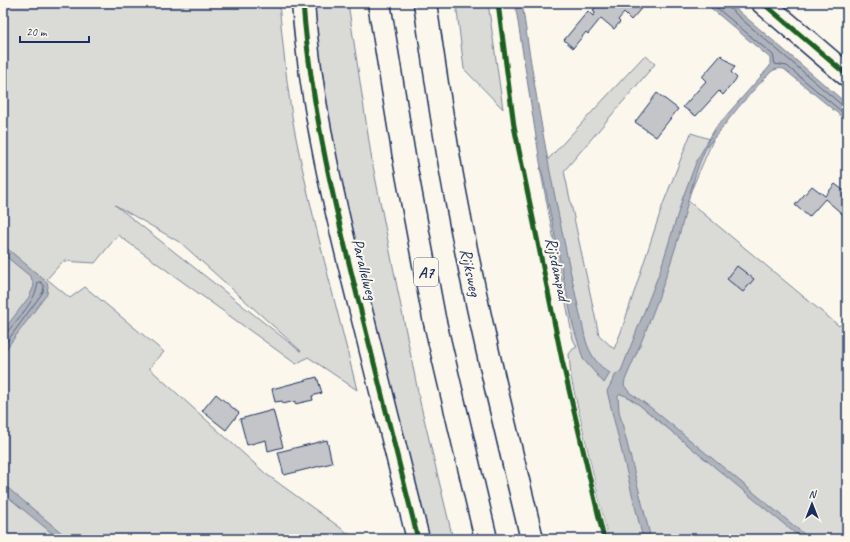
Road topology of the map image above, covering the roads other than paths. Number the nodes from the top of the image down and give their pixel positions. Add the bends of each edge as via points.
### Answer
1 (303, 3) edge
2 (379, 3) edge
3 (425, 3) edge
4 (763, 3) edge
5 (847, 75) edge
6 (418, 539) edge
7 (486, 539) edge
8 (532, 539) edge

1 - 6 main road, Parallelweg via 305,38 323,149 344,246
2 - 7 main road, A7 via 434,318
3 - 8 main road, Rijksweg via 457,203 497,396
4 - 5 main road

